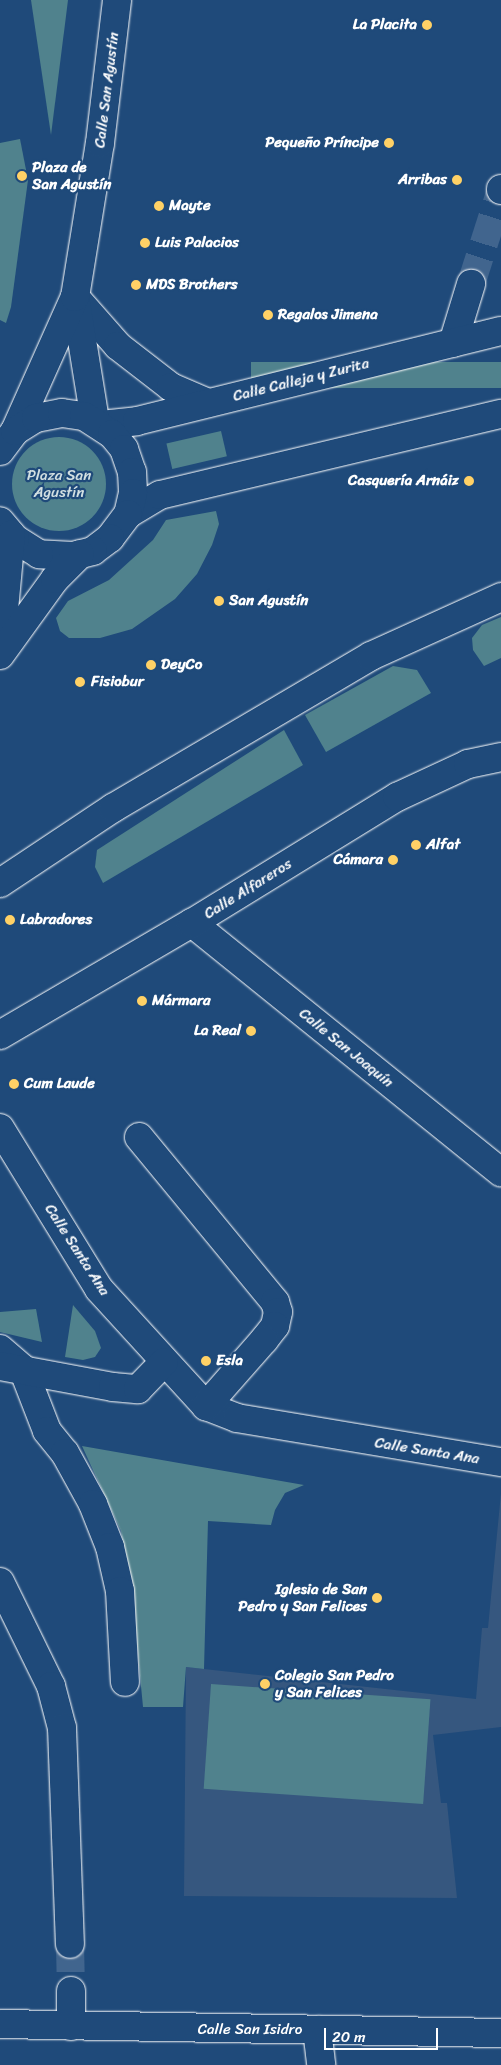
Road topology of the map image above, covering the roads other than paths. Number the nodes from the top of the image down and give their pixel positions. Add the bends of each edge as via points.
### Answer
1 (117, 0) edge
2 (471, 284) tunnel mouth
3 (75, 297) junction
4 (501, 331) edge
5 (453, 343) junction
6 (208, 402) junction
7 (501, 414) edge
8 (98, 423) junction
9 (6, 440) edge
10 (128, 514) junction
11 (5, 529) edge
12 (80, 554) junction
13 (501, 597) edge
14 (501, 757) edge
15 (0, 883) edge
16 (192, 923) junction
17 (0, 1035) edge
18 (0, 1128) edge
19 (139, 1137) dead end
20 (501, 1172) edge
21 (0, 1348) edge
22 (164, 1362) junction
23 (12, 1368) edge
24 (206, 1406) junction
25 (501, 1462) edge
26 (0, 1582) edge
27 (125, 1682) dead end
28 (70, 1944) tunnel mouth
29 (71, 1991) tunnel mouth
30 (0, 2024) edge
31 (71, 2026) junction
32 (317, 2030) junction
33 (501, 2033) edge
34 (321, 2065) edge

1 - 3 street, Calle San Agustín via 100,143
2 - 5 street
3 - 6 street via 118,346 171,387
3 - 8 street, Calle San Agustín
3 - 9 street, Calle San Agustín
4 - 5 street, Calle Calleja y Zurita
5 - 6 street, Calle Calleja y Zurita
6 - 8 street, Calle Calleja y Zurita via 137,420
7 - 10 street via 160,495
8 - 9 street via 72,414 45,415
8 - 10 street via 124,449 132,472 133,493
10 - 12 street via 110,538 93,551
11 - 12 street via 39,554 59,557
11 - 12 street via 0,655 55,578
13 - 15 street via 371,656 113,808
14 - 16 street, Calle Alfareros via 468,764 397,797
16 - 17 street, Calle Alfareros
16 - 20 street, Calle San Joaquín
18 - 22 street, Calle Santa Ana via 99,1289
19 - 24 street via 275,1302 278,1312 275,1326
21 - 23 street
22 - 23 street via 138,1389 113,1388
22 - 24 street, Calle Santa Ana
23 - 27 street via 93,1504 110,1547 120,1591
24 - 25 street, Calle Santa Ana via 237,1418
26 - 28 street via 50,1686 62,1728
29 - 31 street
30 - 31 street, Calle San Isidro
31 - 32 street, Calle San Isidro
32 - 33 street, Calle San Isidro
32 - 34 street

